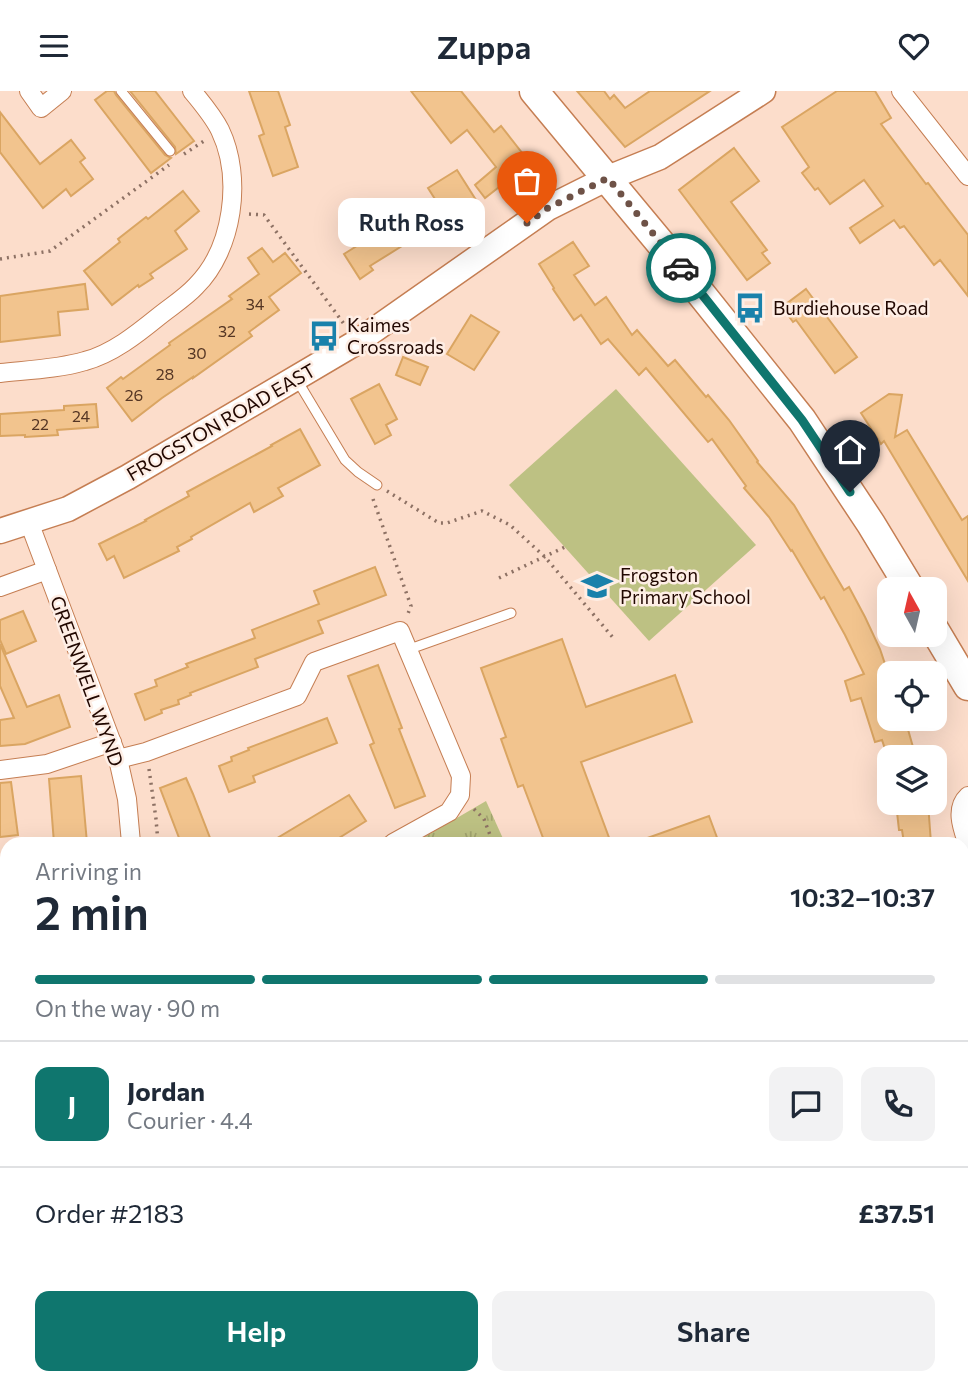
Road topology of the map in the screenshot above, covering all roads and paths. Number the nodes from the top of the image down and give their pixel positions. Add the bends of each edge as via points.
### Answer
1 (29, 91) edge
2 (62, 91) edge
3 (121, 91) edge
4 (192, 91) edge
5 (534, 91) edge
6 (763, 91) edge
7 (901, 91) edge
8 (220, 131) junction
9 (170, 151) dead end
10 (968, 176) edge
11 (608, 178) junction
12 (230, 212) junction
13 (0, 259) edge
14 (357, 342) junction
15 (0, 373) edge
16 (296, 378) junction
17 (365, 476) junction
18 (377, 485) joint
19 (29, 522) junction
20 (0, 531) edge
21 (565, 547) dead end
22 (545, 557) junction
23 (47, 570) junction
24 (903, 577) edge
25 (499, 578) dead end
26 (0, 587) edge
27 (511, 614) dead end
28 (400, 631) junction
29 (615, 640) dead end
30 (945, 647) edge
31 (407, 649) junction
32 (964, 679) edge
33 (968, 699) edge
34 (115, 751) junction
35 (146, 752) junction
36 (0, 771) edge
37 (460, 795) junction
38 (968, 796) edge
39 (130, 837) edge
40 (158, 837) edge
41 (404, 837) edge
42 (491, 837) edge
43 (965, 837) edge

1 - 2 street via 41,108
3 - 9 lane
4 - 8 street
5 - 11 main road
6 - 11 main road, FROGSTON ROAD EAST via 660,157
7 - 10 street
8 - 12 street via 229,158
8 - 13 path via 50,251
11 - 14 main road, FROGSTON ROAD EAST via 548,208
11 - 24 main road via 802,420
12 - 14 path via 264,215
12 - 15 street via 220,249 196,286 119,345 74,364
14 - 16 main road, FROGSTON ROAD EAST
16 - 17 lane via 345,460
16 - 19 main road, FROGSTON ROAD EAST via 128,477 68,509
17 - 18 lane
17 - 28 path via 411,606
18 - 22 path via 439,523 482,511 510,525
19 - 20 main road, FROGSTON ROAD EAST
19 - 23 street, GREENWELL WYND
21 - 22 path
22 - 25 path
22 - 29 path
23 - 26 street
23 - 34 street, GREENWELL WYND
27 - 31 lane
28 - 31 street
28 - 35 street via 314,662 297,696
30 - 32 main road
31 - 37 street via 461,776
32 - 33 main road
34 - 35 street
34 - 36 street
34 - 39 street, GREENWELL WYND
35 - 40 path
37 - 41 street via 449,812
37 - 42 path via 484,819
38 - 43 street via 960,820

